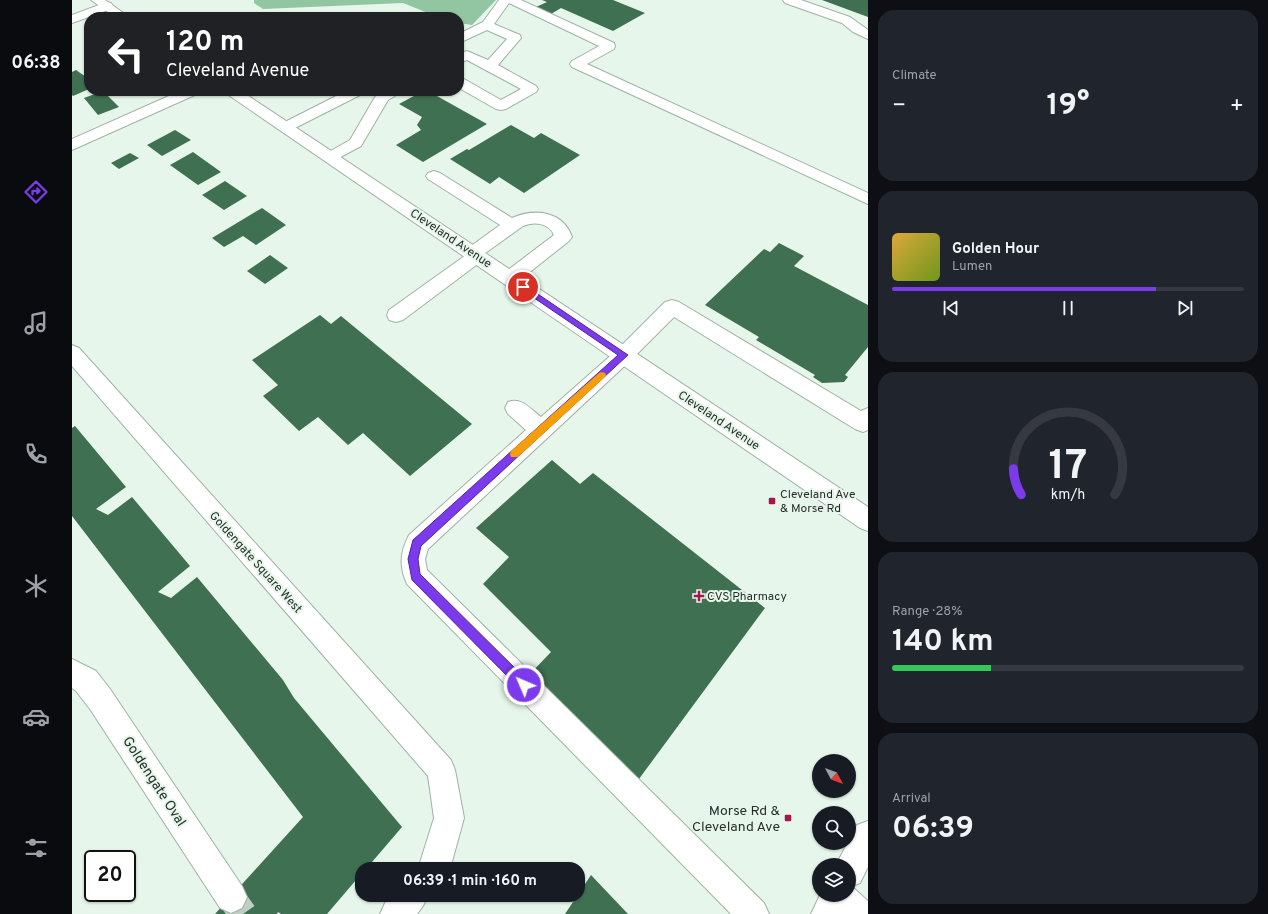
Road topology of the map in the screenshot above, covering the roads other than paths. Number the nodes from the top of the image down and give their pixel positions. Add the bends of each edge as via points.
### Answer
1 (505, 0) edge
2 (511, 0) edge
3 (789, 0) edge
4 (102, 3) edge
5 (85, 12) edge
6 (116, 12) edge
7 (84, 13) edge
8 (72, 19) edge
9 (487, 25) junction
10 (868, 35) edge
11 (464, 36) edge
12 (464, 56) edge
13 (490, 66) junction
14 (464, 85) edge
15 (181, 96) edge
16 (240, 96) edge
17 (347, 96) edge
18 (384, 96) edge
19 (286, 127) junction
20 (72, 145) edge
21 (330, 157) junction
22 (434, 176) dead end
23 (868, 199) edge
24 (512, 225) junction
25 (475, 254) junction
26 (510, 278) junction
27 (396, 315) dead end
28 (72, 353) edge
29 (624, 355) junction
30 (515, 408) dead end
31 (868, 417) edge
32 (541, 430) junction
33 (868, 520) edge
34 (72, 672) edge
35 (868, 836) edge
36 (856, 859) edge
37 (436, 862) edge
38 (231, 897) tunnel mouth
39 (406, 902) edge
40 (833, 902) edge
41 (845, 902) edge
42 (396, 914) edge
43 (753, 914) edge
44 (827, 914) edge
45 (859, 914) edge

1 - 9 main road
2 - 23 main road via 609,46 577,64
3 - 10 main road via 846,20 857,30
4 - 5 main road
4 - 6 main road
7 - 8 main road
9 - 11 main road
9 - 13 main road via 515,38
12 - 13 main road via 467,55
13 - 14 main road via 531,88 501,106
15 - 20 main road
16 - 19 main road, Cleveland Avenue
17 - 19 main road
18 - 21 main road via 356,143
19 - 21 main road, Cleveland Avenue
21 - 25 main road, Cleveland Avenue
22 - 24 main road
24 - 25 main road
24 - 26 main road via 528,217 537,216 547,219 561,230 563,237
25 - 26 main road, Cleveland Avenue
25 - 27 main road
26 - 29 main road, Cleveland Avenue
28 - 37 main road, Goldengate Square West via 441,770 449,818
29 - 31 main road via 672,307 863,423
29 - 32 main road
29 - 33 main road, Cleveland Avenue
30 - 32 main road
32 - 43 main road via 417,543 413,559 416,576
34 - 38 main road, Goldengate Oval via 86,681 100,699
35 - 36 main road
39 - 42 main road
40 - 44 main road
41 - 45 main road

